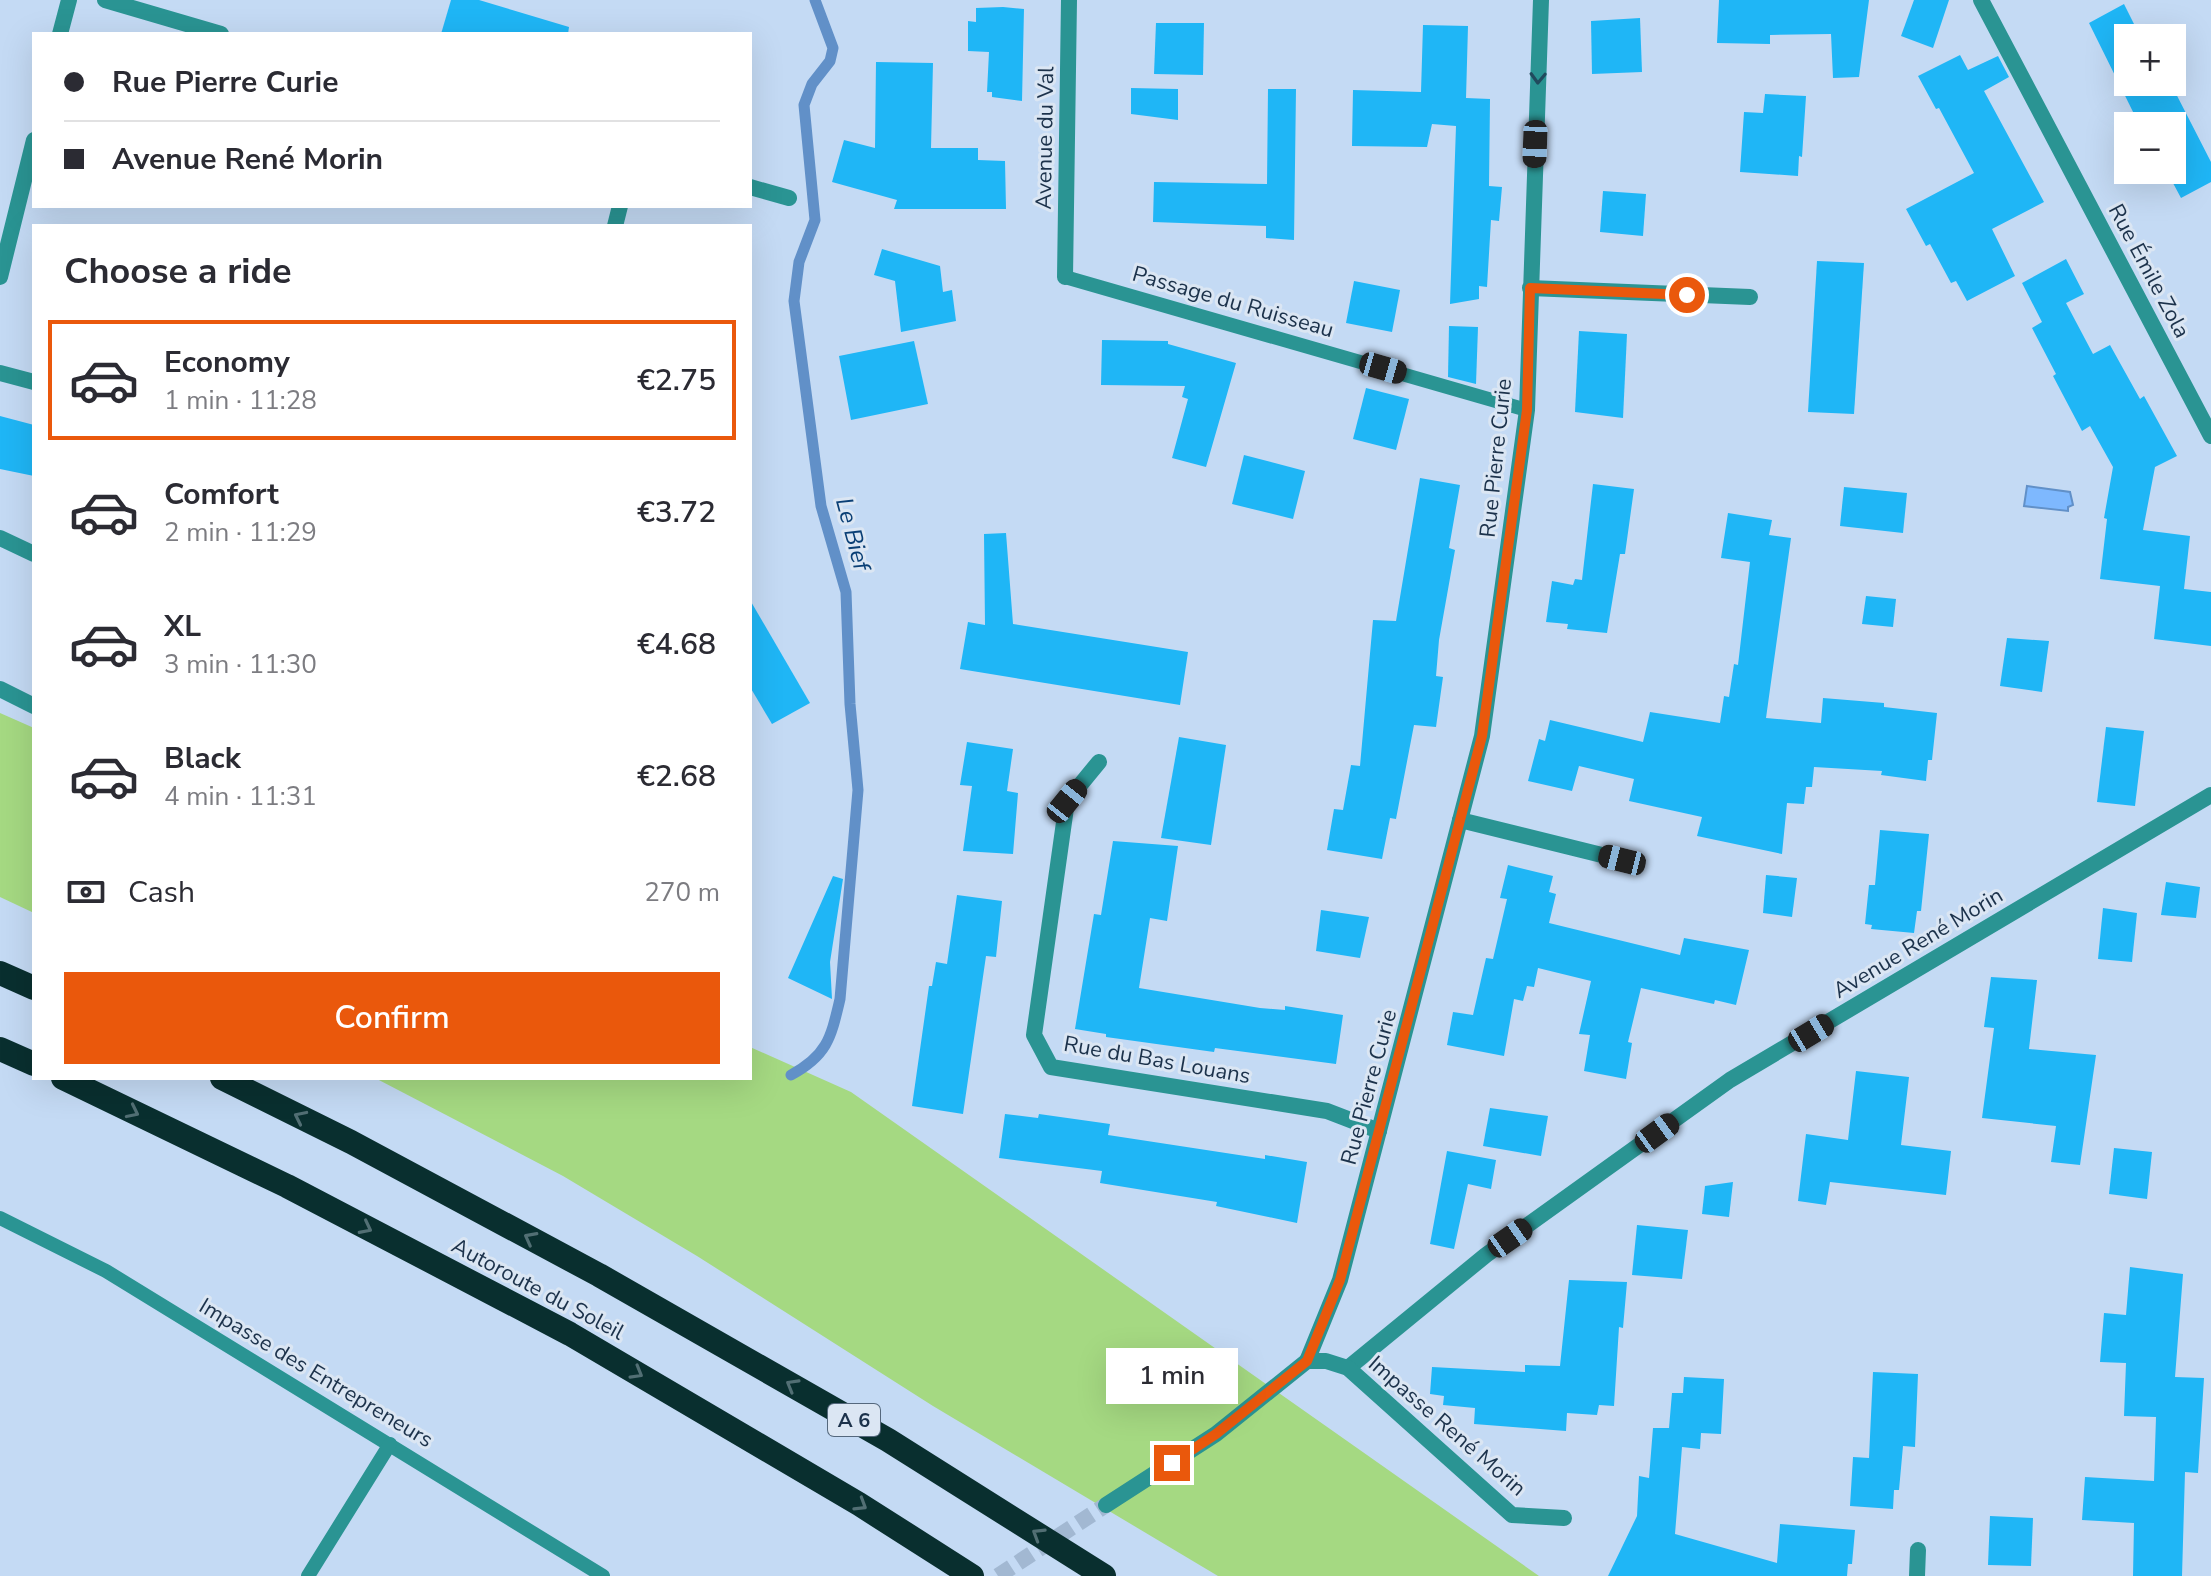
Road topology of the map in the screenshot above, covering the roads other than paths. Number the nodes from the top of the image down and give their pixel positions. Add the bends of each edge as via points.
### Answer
1 (69, 0) edge
2 (105, 0) edge
3 (1069, 0) edge
4 (1541, 0) edge
5 (1981, 0) edge
6 (61, 32) edge
7 (214, 32) edge
8 (32, 148) edge
9 (752, 188) edge
10 (789, 198) dead end
11 (0, 277) edge
12 (1065, 277) joint
13 (1530, 288) junction
14 (1750, 297) dead end
15 (0, 373) edge
16 (32, 381) edge
17 (1527, 410) junction
18 (2211, 436) edge
19 (0, 538) edge
20 (32, 553) edge
21 (0, 689) edge
22 (32, 705) edge
23 (1099, 762) dead end
24 (2211, 795) edge
25 (1460, 820) junction
26 (1622, 860) dead end
27 (0, 973) edge
28 (32, 987) edge
29 (0, 1049) edge
30 (32, 1063) edge
31 (67, 1080) edge
32 (226, 1080) edge
33 (1379, 1131) junction
34 (0, 1218) edge
35 (1307, 1361) junction
36 (1348, 1368) junction
37 (390, 1444) junction
38 (1106, 1505) tunnel mouth
39 (1564, 1518) dead end
40 (1918, 1550) dead end
41 (308, 1576) edge
42 (603, 1576) edge
43 (972, 1576) edge
44 (1104, 1576) edge
45 (1917, 1576) edge

1 - 6 street
2 - 7 street
3 - 12 street, Avenue du Val
4 -> 13 street, Rue Pierre Curie
5 - 18 street, Rue Émile Zola
8 - 11 street
9 - 10 street
12 - 17 lane, Passage du Ruisseau
13 - 14 street
13 - 17 street, Rue Pierre Curie
15 - 16 street
17 - 25 street, Rue Pierre Curie via 1482,736
19 - 20 street
21 - 22 street
23 - 33 street, Rue du Bas Louans via 1067,801 1034,1035 1051,1067 1327,1111
24 - 36 street, Avenue René Morin via 1730,1080 1486,1255
25 - 26 street
25 - 33 street, Rue Pierre Curie
27 - 28 highway
29 - 30 highway
31 -> 43 highway, Autoroute du Soleil via 287,1186 570,1334
44 -> 32 highway, Autoroute du Soleil / A 6 via 888,1440 599,1275
33 - 35 street, Rue Pierre Curie via 1340,1280
34 - 37 lane, Impasse des Entrepreneurs via 106,1271
35 - 36 street
35 - 38 street via 1216,1434
36 - 39 street, Impasse René Morin via 1512,1515
37 - 41 lane
37 - 42 lane, Impasse des Entrepreneurs
40 - 45 street

